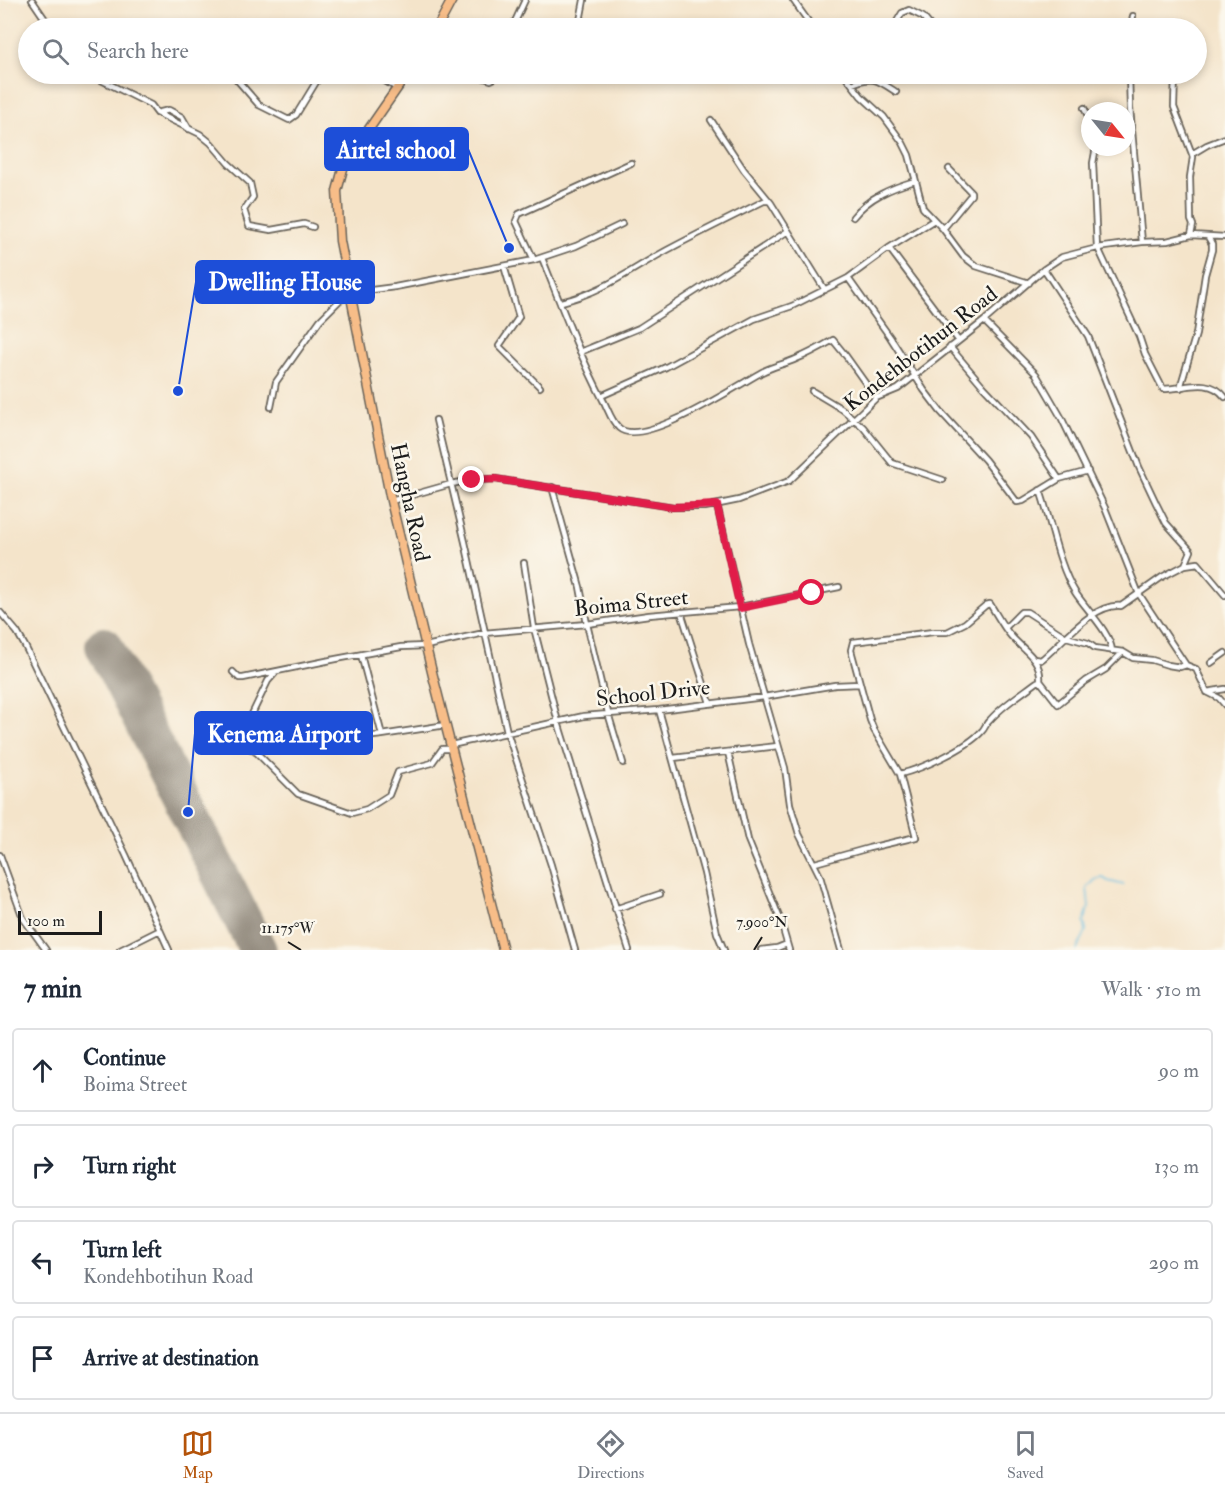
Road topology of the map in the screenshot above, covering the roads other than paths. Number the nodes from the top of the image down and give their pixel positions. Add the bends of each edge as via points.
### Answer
1 (32, 0) edge
2 (453, 0) edge
3 (525, 0) edge
4 (584, 0) edge
5 (793, 0) edge
6 (44, 18) edge
7 (443, 18) edge
8 (517, 18) edge
9 (581, 18) edge
10 (806, 18) edge
11 (898, 18) edge
12 (925, 18) edge
13 (109, 84) edge
14 (241, 84) edge
15 (315, 84) edge
16 (390, 84) edge
17 (400, 84) edge
18 (852, 84) edge
19 (883, 84) edge
20 (1129, 84) edge
21 (1175, 84) edge
22 (397, 88) junction
23 (896, 92) dead end
24 (157, 113) junction
25 (711, 120) dead end
26 (189, 129) junction
27 (1225, 138) edge
28 (1192, 154) junction
29 (1094, 156) edge
30 (631, 163) dead end
31 (949, 169) dead end
32 (915, 181) junction
33 (768, 201) junction
34 (853, 217) dead end
35 (934, 220) junction
36 (621, 224) dead end
37 (313, 227) dead end
38 (943, 229) junction
39 (788, 231) junction
40 (1191, 235) junction
41 (1208, 237) junction
42 (1225, 237) edge
43 (1142, 242) junction
44 (889, 248) junction
45 (1098, 248) junction
46 (542, 258) junction
47 (534, 260) junction
48 (504, 266) junction
49 (1044, 268) junction
50 (848, 278) junction
51 (1029, 283) junction
52 (825, 290) junction
53 (352, 296) junction
54 (561, 302) junction
55 (984, 321) junction
56 (958, 340) junction
57 (950, 347) junction
58 (580, 352) junction
59 (915, 375) junction
60 (540, 387) dead end
61 (1180, 388) junction
62 (812, 391) dead end
63 (601, 396) junction
64 (1225, 397) edge
65 (876, 398) junction
66 (271, 407) dead end
67 (854, 418) junction
68 (436, 420) dead end
69 (1088, 471) junction
70 (1059, 479) junction
71 (943, 480) dead end
72 (451, 484) junction
73 (552, 487) junction
74 (1040, 490) junction
75 (391, 501) junction
76 (717, 505) junction
77 (524, 563) dead end
78 (1185, 565) junction
79 (840, 587) dead end
80 (1139, 594) junction
81 (1225, 596) edge
82 (740, 608) junction
83 (0, 612) edge
84 (681, 612) junction
85 (1092, 615) junction
86 (587, 624) junction
87 (534, 628) junction
88 (1005, 628) junction
89 (484, 633) junction
90 (1066, 637) junction
91 (426, 646) junction
92 (1112, 651) junction
93 (1123, 652) junction
94 (1225, 653) edge
95 (361, 655) junction
96 (1034, 658) junction
97 (1211, 663) dead end
98 (1186, 664) junction
99 (232, 672) dead end
100 (275, 673) junction
101 (1040, 681) junction
102 (860, 684) junction
103 (1225, 689) edge
104 (1207, 692) junction
105 (764, 697) junction
106 (710, 702) junction
107 (1225, 705) edge
108 (659, 710) junction
109 (608, 713) junction
110 (558, 722) junction
111 (446, 725) junction
112 (507, 732) junction
113 (382, 735) junction
114 (339, 740) dead end
115 (778, 746) junction
116 (452, 747) junction
117 (728, 752) junction
118 (673, 758) junction
119 (623, 763) dead end
120 (900, 774) junction
121 (0, 855) edge
122 (815, 863) junction
123 (660, 894) dead end
124 (615, 909) junction
125 (160, 930) junction
126 (787, 944) junction
127 (46, 950) edge
128 (120, 950) edge
129 (169, 950) edge
130 (503, 950) edge
131 (576, 950) edge
132 (629, 950) edge
133 (724, 950) edge
134 (761, 950) edge
135 (789, 950) edge
136 (841, 950) edge

1 - 6 street
2 - 7 highway
3 - 8 street
4 - 9 street
5 - 10 street
11 - 12 street via 909,10
13 - 24 street via 151,105
14 - 15 street via 259,105 289,120
16 - 22 street
17 - 22 highway, Hangha Road
18 - 32 street via 903,143
19 - 23 street
20 - 43 street
21 - 28 street via 1174,107
22 - 53 highway, Hangha Road via 344,165 339,179 340,241
24 - 26 street
24 - 26 street via 170,110 182,117
25 - 33 street
26 - 37 street via 211,142 250,183 253,197 244,210 249,226 272,230 303,224
27 - 28 street
28 - 40 street
29 - 45 street
30 - 47 street via 519,214 516,221
31 - 38 street via 971,195
32 - 34 street via 890,189
32 - 35 street via 924,208
33 - 39 street
33 - 54 street via 670,248 592,293
35 - 38 street
35 - 44 street
36 - 46 street
38 - 51 street via 975,266
39 - 52 street
39 - 58 street via 639,328
40 - 41 street, Kondehbotihun Road
40 - 43 street, Kondehbotihun Road
41 - 42 street, Kondehbotihun Road
41 - 61 street via 1212,250 1196,334
43 - 45 street, Kondehbotihun Road
44 - 50 street
44 - 56 street
45 - 49 street, Kondehbotihun Road via 1069,254
45 - 61 street via 1161,387
46 - 47 street
46 - 54 street
47 - 48 street
48 - 53 street
48 - 60 street via 519,317 499,346
49 - 51 street, Kondehbotihun Road
49 - 78 street via 1088,336 1139,467 1166,524 1191,551
50 - 52 street
50 - 59 street
51 - 55 street, Kondehbotihun Road
52 - 63 street via 754,319 666,367
53 - 66 street via 340,300 320,320 276,382
53 - 75 highway, Hangha Road
54 - 58 street
55 - 56 street, Kondehbotihun Road
55 - 69 street via 1036,374
56 - 57 street, Kondehbotihun Road
57 - 59 street, Kondehbotihun Road
57 - 70 street via 1031,437
58 - 63 street
59 - 65 street, Kondehbotihun Road via 898,389
59 - 74 street via 940,411 1017,502
61 - 64 street via 1210,385
62 - 67 street
63 - 65 street via 618,428 633,434 687,414 763,372 833,340
65 - 67 street, Kondehbotihun Road
67 - 71 street via 892,463
67 - 76 street, Kondehbotihun Road via 789,481
68 - 72 street
69 - 70 street
69 - 80 street
70 - 74 street
72 - 73 street, Kondehbotihun Road via 495,479
72 - 75 street, Kondehbotihun Road
72 - 89 street
73 - 76 street, Kondehbotihun Road via 673,507
73 - 86 street
74 - 85 street via 1066,574
75 - 91 highway, Hangha Road
76 - 82 street
77 - 87 street
78 - 80 street
78 - 81 street via 1198,563
79 - 82 street, Boima Street
80 - 85 street via 1121,606
80 - 98 street
82 - 84 street, Boima Street
82 - 105 street
83 - 125 street via 25,646
84 - 86 street, Boima Street
84 - 106 street
85 - 90 street
85 - 92 street
86 - 87 street, Boima Street
86 - 109 street
87 - 89 street, Boima Street
87 - 110 street
88 - 90 street via 1021,612 1027,612
88 - 96 street
88 - 102 street via 990,604 986,604 947,632 853,642 851,650
89 - 91 street, Boima Street
89 - 112 street
90 - 92 street
90 - 96 street via 1041,660
91 - 95 street, Boima Street
91 - 111 highway, Hangha Road
92 - 93 street
93 - 98 street via 1168,665
93 - 101 street via 1058,704
94 - 97 street
95 - 100 street, Boima Street
95 - 113 street
96 - 101 street via 1040,668
98 - 104 street via 1196,669
99 - 100 street, Boima Street via 239,678
100 - 116 street, School Drive via 239,741 304,797 343,811 359,812 389,795 398,772 432,763 442,749
101 - 120 street via 960,748
102 - 105 street, School Drive
102 - 120 street via 874,730
103 - 104 street
104 - 107 street
105 - 106 street, School Drive
105 - 115 street
106 - 108 street, School Drive
108 - 109 street, School Drive
108 - 118 street
109 - 110 street, School Drive
109 - 119 street
110 - 112 street, School Drive
110 - 124 street
111 - 113 street
111 - 116 highway, Hangha Road
112 - 116 street, School Drive
112 - 131 street
113 - 114 street
115 - 117 street
115 - 122 street via 799,834
116 - 130 highway, Hangha Road
117 - 118 street
117 - 126 street via 748,840
118 - 133 street
120 - 122 street via 916,837
121 - 127 street via 23,918
122 - 136 street
123 - 124 street
124 - 132 street
125 - 128 street
125 - 129 street
126 - 134 street
126 - 135 street

